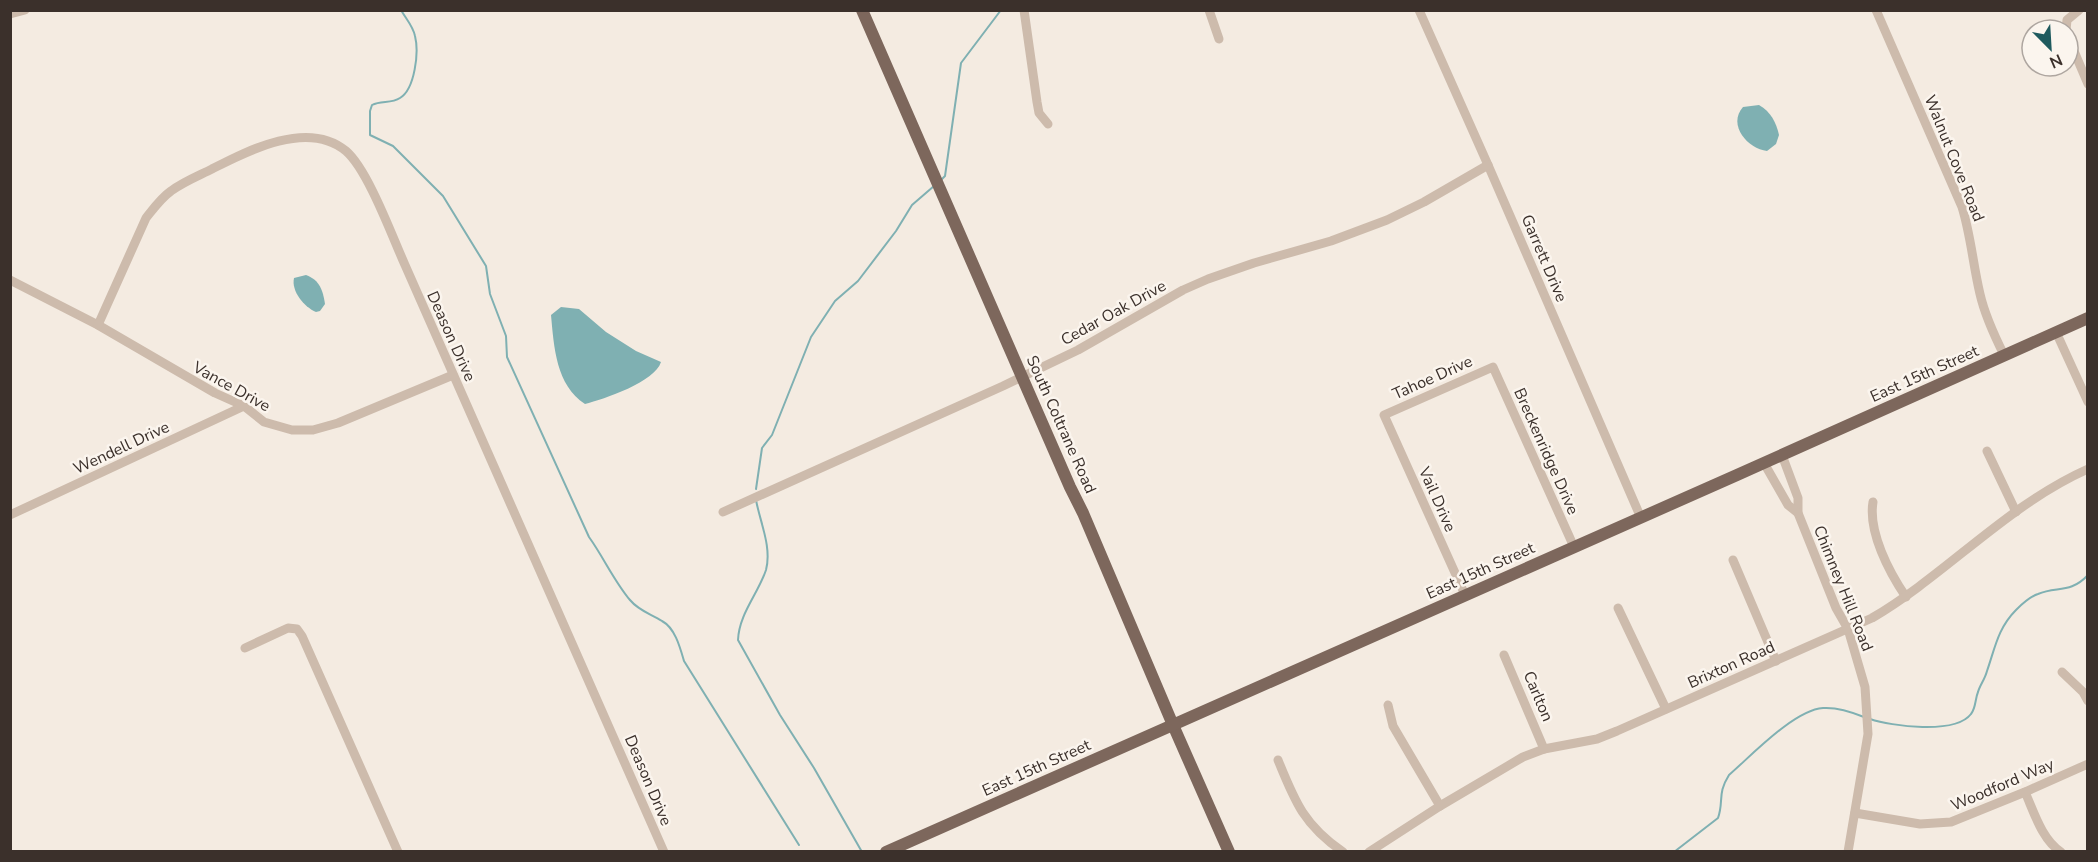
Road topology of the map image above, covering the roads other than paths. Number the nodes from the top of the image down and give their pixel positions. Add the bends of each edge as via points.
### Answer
1 (25, 10) edge
2 (862, 10) edge
3 (1024, 10) edge
4 (1209, 10) edge
5 (1419, 10) edge
6 (1876, 10) edge
7 (10, 14) edge
8 (1219, 39) dead end
9 (2080, 65) edge
10 (2088, 84) edge
11 (1048, 124) dead end
12 (1488, 165) junction
13 (10, 280) edge
14 (2088, 318) edge
15 (98, 325) junction
16 (2055, 332) junction
17 (2004, 355) junction
18 (1493, 367) joint
19 (453, 375) junction
20 (1023, 376) junction
21 (2088, 402) edge
22 (244, 406) junction
23 (1384, 415) joint
24 (1987, 451) dead end
25 (1782, 455) junction
26 (1764, 463) junction
27 (2088, 469) edge
28 (1873, 502) dead end
29 (723, 512) dead end
30 (2016, 512) junction
31 (1798, 513) junction
32 (10, 515) edge
33 (1641, 518) junction
34 (1574, 547) junction
35 (1733, 560) dead end
36 (1465, 595) junction
37 (1906, 597) junction
38 (1618, 608) dead end
39 (1848, 629) junction
40 (244, 648) dead end
41 (1504, 655) dead end
42 (1776, 661) junction
43 (2062, 672) dead end
44 (2088, 701) edge
45 (1388, 705) dead end
46 (1666, 709) junction
47 (1173, 725) junction
48 (1544, 749) junction
49 (1278, 760) dead end
50 (2088, 764) edge
51 (2025, 792) junction
52 (1440, 806) junction
53 (1855, 813) junction
54 (887, 851) edge
55 (398, 852) edge
56 (664, 852) edge
57 (1229, 852) edge
58 (1343, 852) edge
59 (1369, 852) edge
60 (1848, 852) edge
61 (2061, 852) edge

1 - 7 street
2 - 20 main road, South Coltrane Road
3 - 11 street via 1039,113
4 - 8 street
5 - 12 street, Garrett Drive
6 - 17 street, Walnut Cove Road via 1962,207 1980,294
9 - 10 street
12 - 20 street, Cedar Oak Drive via 1387,220 1183,290 1078,350
12 - 33 street, Garrett Drive
13 - 15 street, Vance Drive
14 - 16 main road, East 15th Street
15 - 19 street, Deason Drive via 146,218 171,191 254,148 284,140 316,138 344,149 364,174
15 - 22 street, Vance Drive via 181,375
16 - 17 main road, East 15th Street
16 - 21 street
17 - 25 main road, East 15th Street
18 - 23 street, Tahoe Drive
18 - 34 street, Breckenridge Drive
19 - 22 street, Vance Drive via 313,430 292,430 264,422
19 - 56 street, Deason Drive
20 - 29 street, Cedar Oak Drive
20 - 47 main road, South Coltrane Road
22 - 32 street, Wendell Drive
23 - 36 street, Vail Drive
24 - 30 street
25 - 26 main road, East 15th Street
25 - 31 street via 1798,498
26 - 31 street via 1788,505
26 - 33 main road, East 15th Street
27 - 30 street, Brixton Road
28 - 37 street via 1874,531
30 - 37 street, Brixton Road
31 - 39 street, Chimney Hill Road
33 - 34 main road, East 15th Street
34 - 36 main road, East 15th Street
35 - 42 street
36 - 47 main road, East 15th Street
37 - 39 street, Brixton Road
38 - 46 street
39 - 42 street, Brixton Road
39 - 53 street, Chimney Hill Road via 1868,706 1868,734
40 - 55 street via 288,628 297,629 303,636
41 - 48 street, Carlton
42 - 46 street, Brixton Road
43 - 44 street
45 - 52 street via 1394,726
46 - 48 street, Brixton Road via 1597,739
47 - 54 main road, East 15th Street
47 - 57 main road, South Coltrane Road
48 - 52 street, Brixton Road
49 - 58 street via 1301,813 1314,830
50 - 51 street, Woodford Way
51 - 53 street, Woodford Way via 1951,822 1920,824
51 - 61 street via 2043,831
52 - 59 street, Brixton Road
53 - 60 street, Chimney Hill Road

